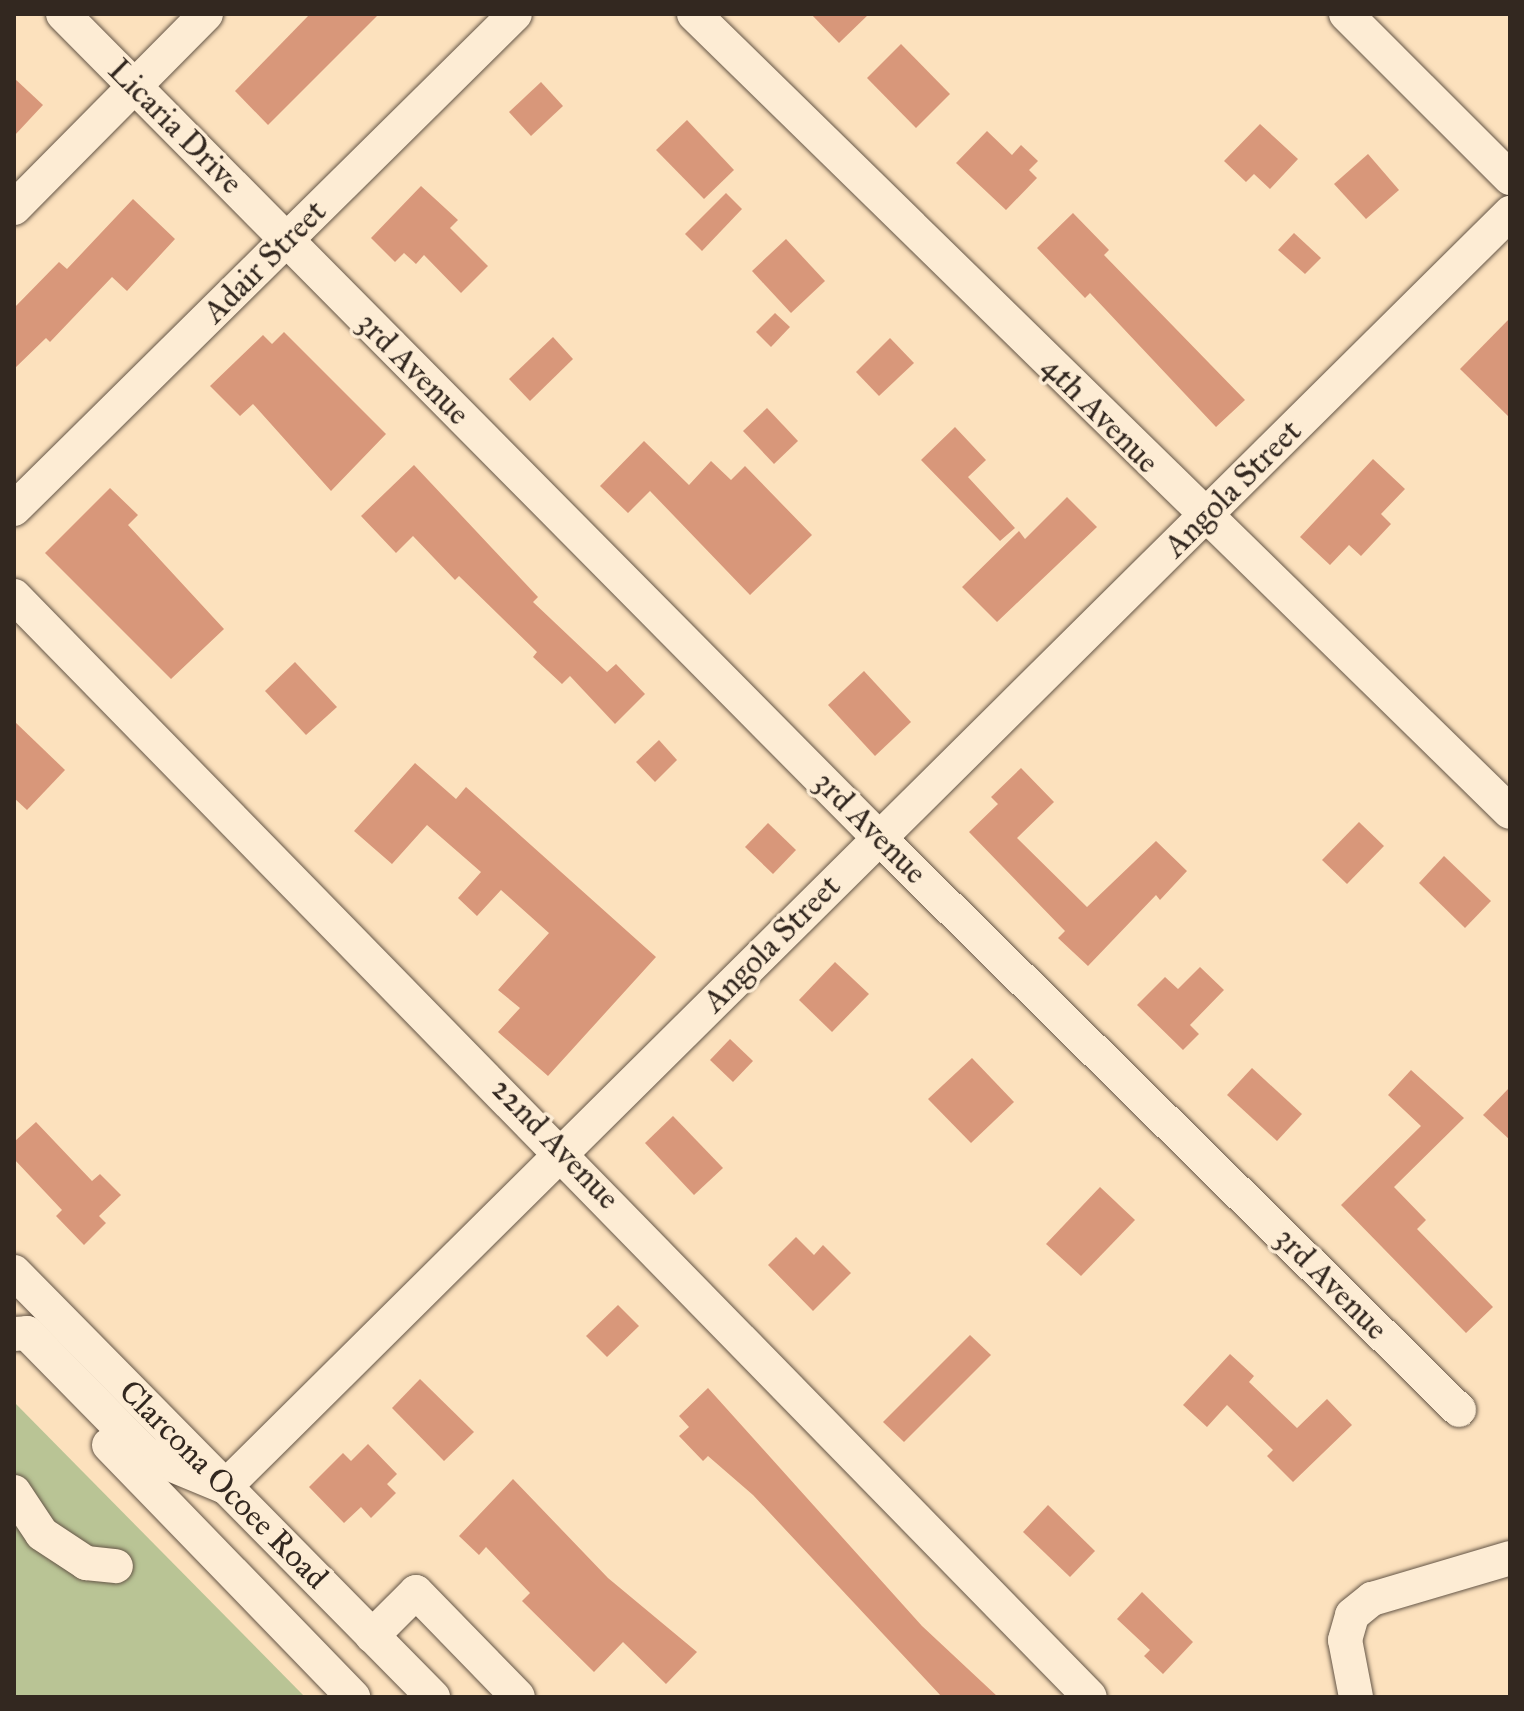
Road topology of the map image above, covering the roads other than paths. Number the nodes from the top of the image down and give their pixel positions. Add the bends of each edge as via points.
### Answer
1 (63, 14) edge
2 (206, 14) edge
3 (515, 14) edge
4 (694, 14) edge
5 (1346, 14) edge
6 (135, 87) junction
7 (1510, 178) edge
8 (14, 208) edge
9 (1510, 213) edge
10 (286, 241) junction
11 (14, 509) edge
12 (1205, 518) junction
13 (14, 596) edge
14 (1510, 812) edge
15 (878, 837) junction
16 (565, 1154) junction
17 (14, 1272) edge
18 (14, 1334) edge
19 (14, 1347) edge
20 (1459, 1410) dead end
21 (225, 1487) junction
22 (14, 1492) edge
23 (1510, 1558) edge
24 (116, 1566) dead end
25 (372, 1636) junction
26 (353, 1697) edge
27 (433, 1697) edge
28 (518, 1697) edge
29 (1090, 1697) edge
30 (1356, 1697) edge

1 - 6 street, Licaria Drive
2 - 6 street
3 - 10 street, Adair Street
4 - 12 street, 4th Avenue
5 - 7 street
6 - 8 street
6 - 10 street, Licaria Drive
9 - 12 street, Angola Street
10 - 11 street, Adair Street
10 - 15 street, 3rd Avenue
12 - 14 street, 4th Avenue
12 - 15 street, Angola Street
13 - 16 street, 22nd Avenue
15 - 16 street, Angola Street
15 - 20 street, 3rd Avenue
16 - 21 street, Angola Street
16 - 29 street, 22nd Avenue
17 - 21 street, Clarcona Ocoee Road
18 - 21 street via 27,1333 146,1454
19 - 26 street, Clarcona Ocoee Road
21 - 25 street, Clarcona Ocoee Road
22 - 24 street via 42,1534 86,1563
23 - 30 street via 1372,1599 1352,1615 1345,1640
25 - 27 street, Clarcona Ocoee Road
25 - 28 street via 416,1592

